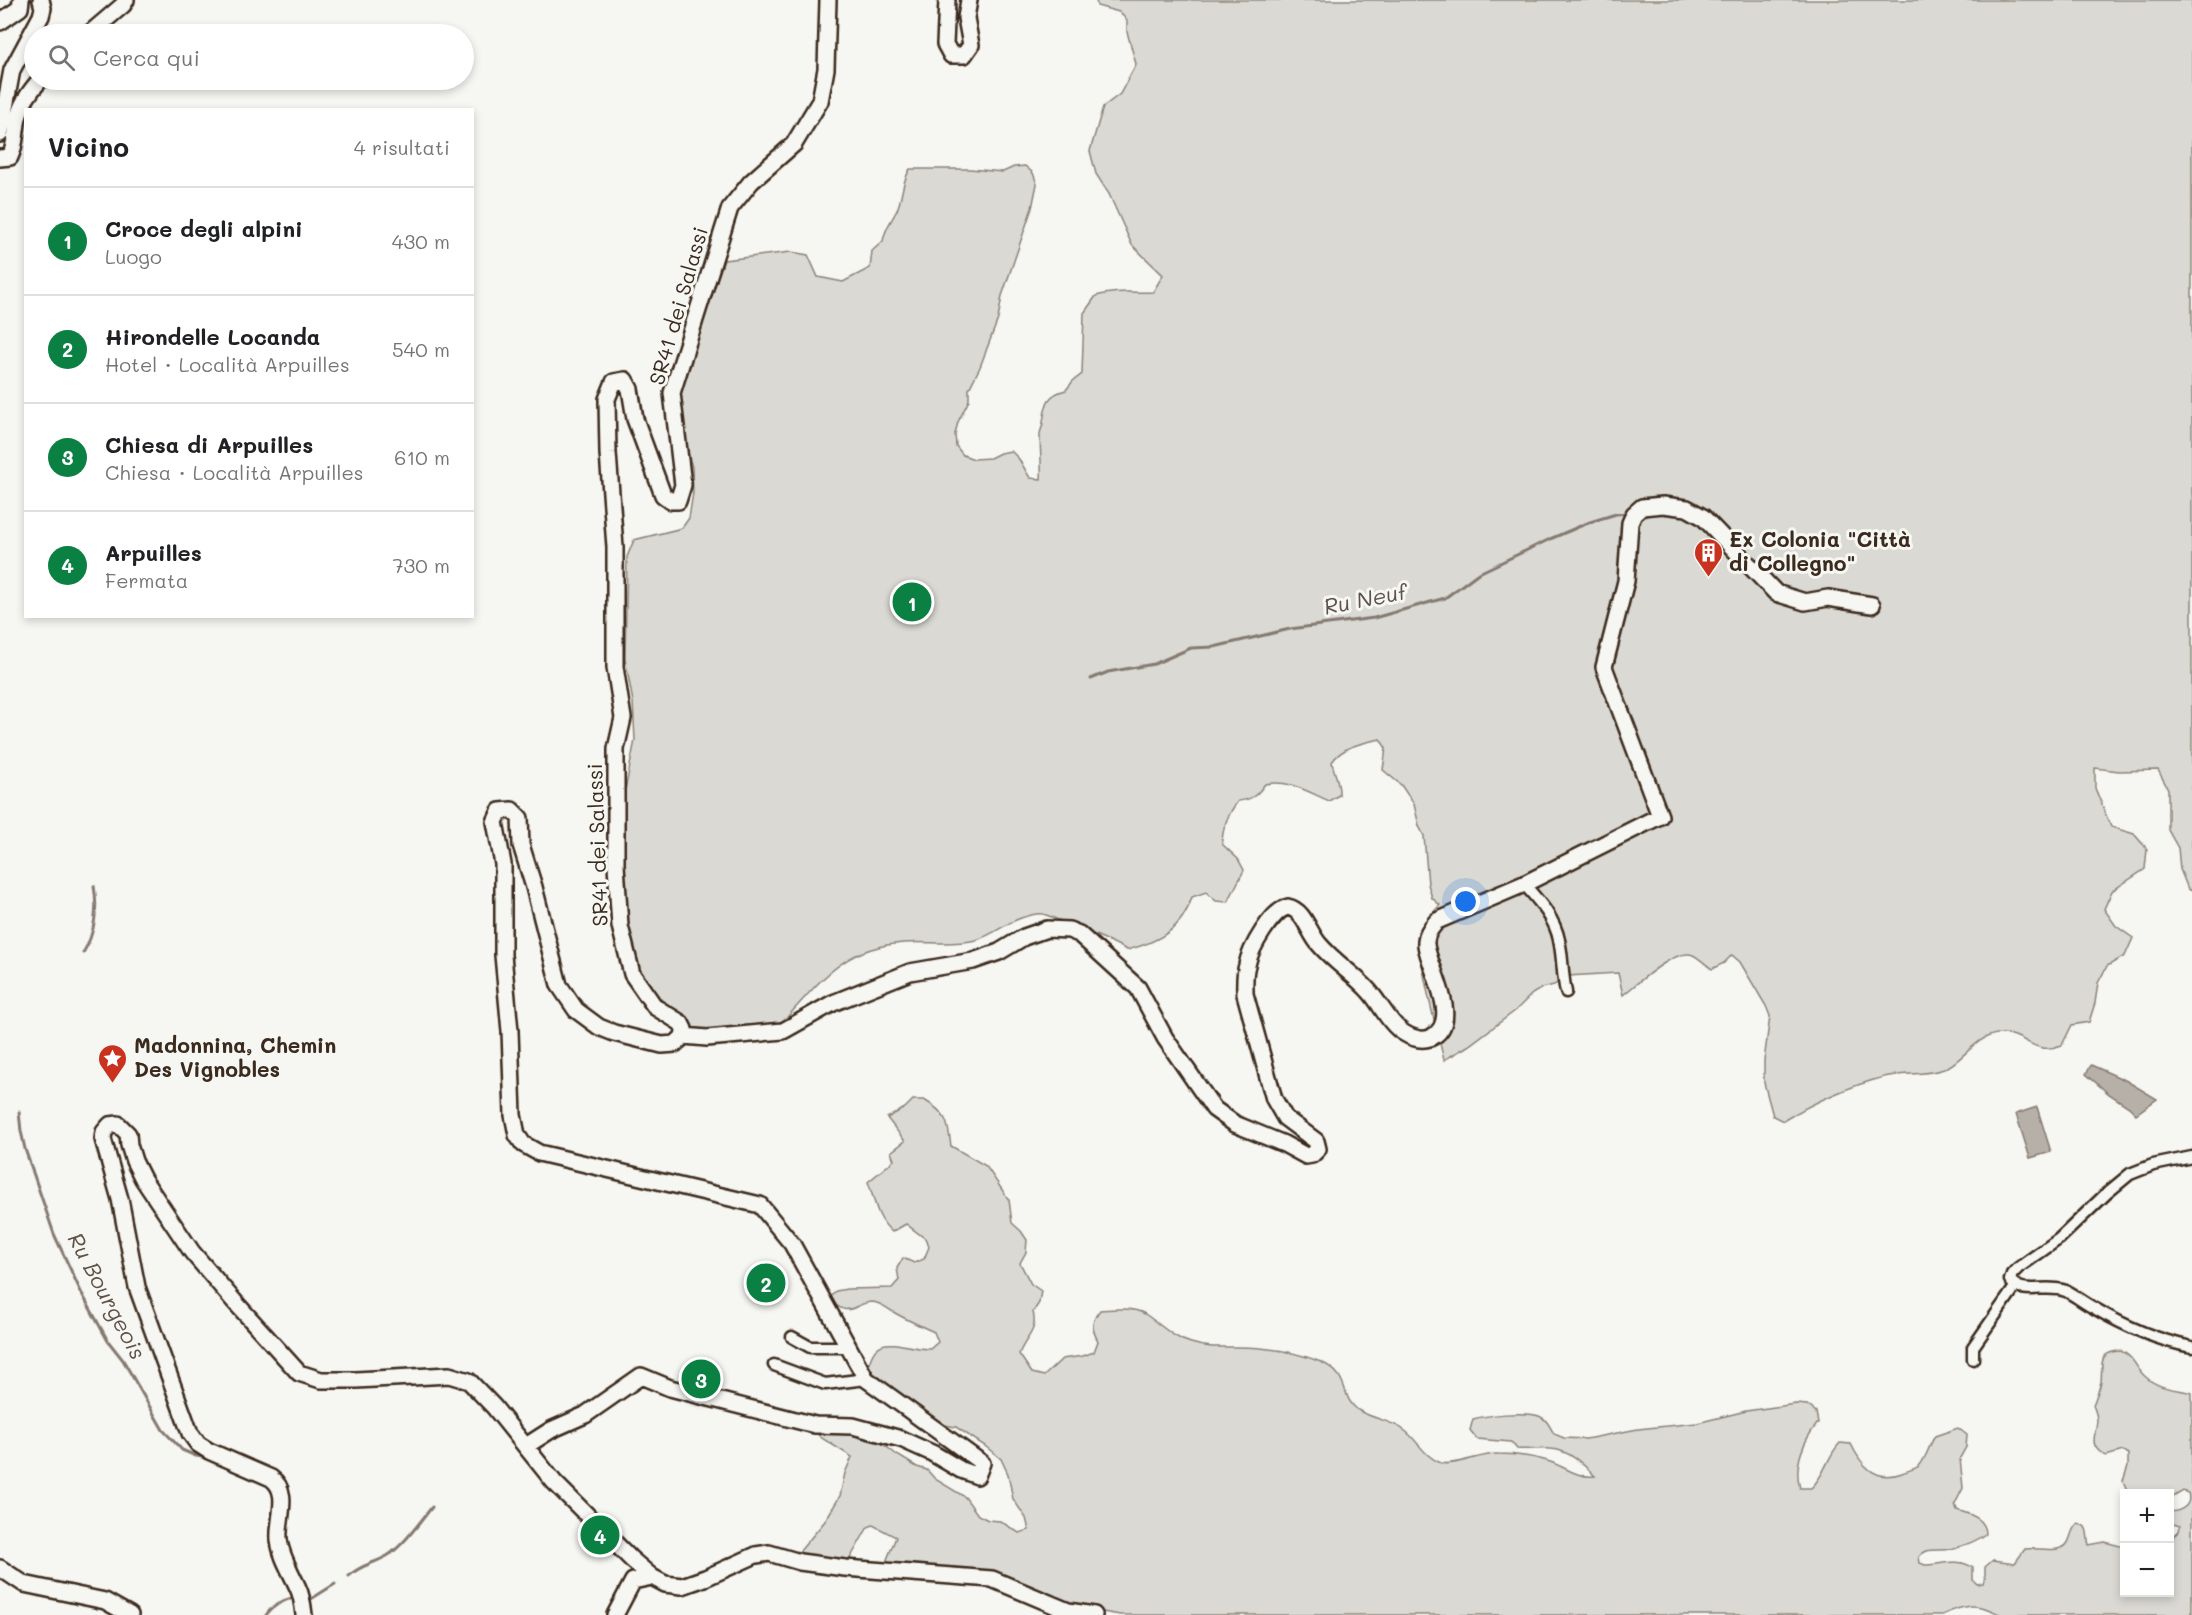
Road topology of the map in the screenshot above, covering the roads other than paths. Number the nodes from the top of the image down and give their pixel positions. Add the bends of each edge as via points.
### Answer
1 (21, 0) edge
2 (41, 0) edge
3 (126, 0) edge
4 (828, 0) edge
5 (947, 0) edge
6 (969, 0) edge
7 (0, 22) edge
8 (37, 24) edge
9 (101, 24) edge
10 (24, 48) edge
11 (31, 90) edge
12 (0, 134) edge
13 (0, 158) edge
14 (1872, 605) dead end
15 (1524, 884) junction
16 (1566, 992) dead end
17 (684, 1036) junction
18 (2192, 1157) edge
19 (2015, 1287) junction
20 (792, 1337) dead end
21 (848, 1347) junction
22 (2192, 1347) edge
23 (1973, 1359) dead end
24 (774, 1365) dead end
25 (866, 1379) junction
26 (526, 1446) junction
27 (0, 1568) edge
28 (652, 1577) junction
29 (302, 1602) edge
30 (130, 1615) edge
31 (615, 1615) edge
32 (1094, 1615) edge

1 - 7 street via 20,8
2 - 8 street via 43,8
3 - 9 street
4 - 17 street, SR41 dei Salassi via 826,69 820,101 794,144 751,182 730,208 672,393 683,485 678,501 663,495 625,380 614,382 607,399 615,547 615,667 623,718 616,749 620,926 632,974 655,1007 681,1023
5 - 6 street via 945,44 951,55 964,55 971,45 966,18
10 - 12 street via 12,70
11 - 13 street via 18,115 15,148 10,157
14 - 15 street via 1828,598 1805,603 1776,593 1703,517 1688,508 1642,507 1630,523 1626,581 1604,667 1660,816
15 - 16 street via 1545,909 1559,938
15 - 17 street via 1437,921 1428,931 1426,945 1443,1002 1444,1022 1436,1035 1424,1040 1403,1033 1395,1025 1370,991 1320,946 1296,909 1288,907 1276,912 1247,963 1245,994 1274,1099 1285,1118 1316,1141 1317,1152 1310,1156 1221,1116 1165,1038 1138,988 1069,930 1047,929 973,961 910,972 833,1003 783,1031 707,1038
17 - 21 street via 675,1044 662,1045 614,1034 576,1010 559,985 521,845 520,818 512,810 500,812 495,822 503,864 503,955 517,1135 523,1144 539,1153 760,1205 795,1250
18 - 19 street via 2130,1174 2059,1239 2018,1268 2010,1280
19 - 22 street via 2051,1287 2067,1292 2134,1329
19 - 23 street via 1973,1347
20 - 21 street via 810,1347
21 - 25 street
24 - 25 street via 825,1384
25 - 26 street via 982,1464 977,1476 901,1439 853,1426 815,1425 670,1388 641,1376 585,1415
26 - 28 street via 554,1482
26 - 29 street via 469,1381 427,1372 356,1380 321,1380 299,1373 192,1252 143,1179 125,1129 118,1124 110,1125 103,1139 120,1199 137,1287 190,1433 209,1451 279,1483 283,1493 279,1539
27 - 30 street via 24,1584 105,1601
28 - 31 street via 633,1581
28 - 32 street via 682,1586 769,1553 845,1568 992,1579 1068,1611

